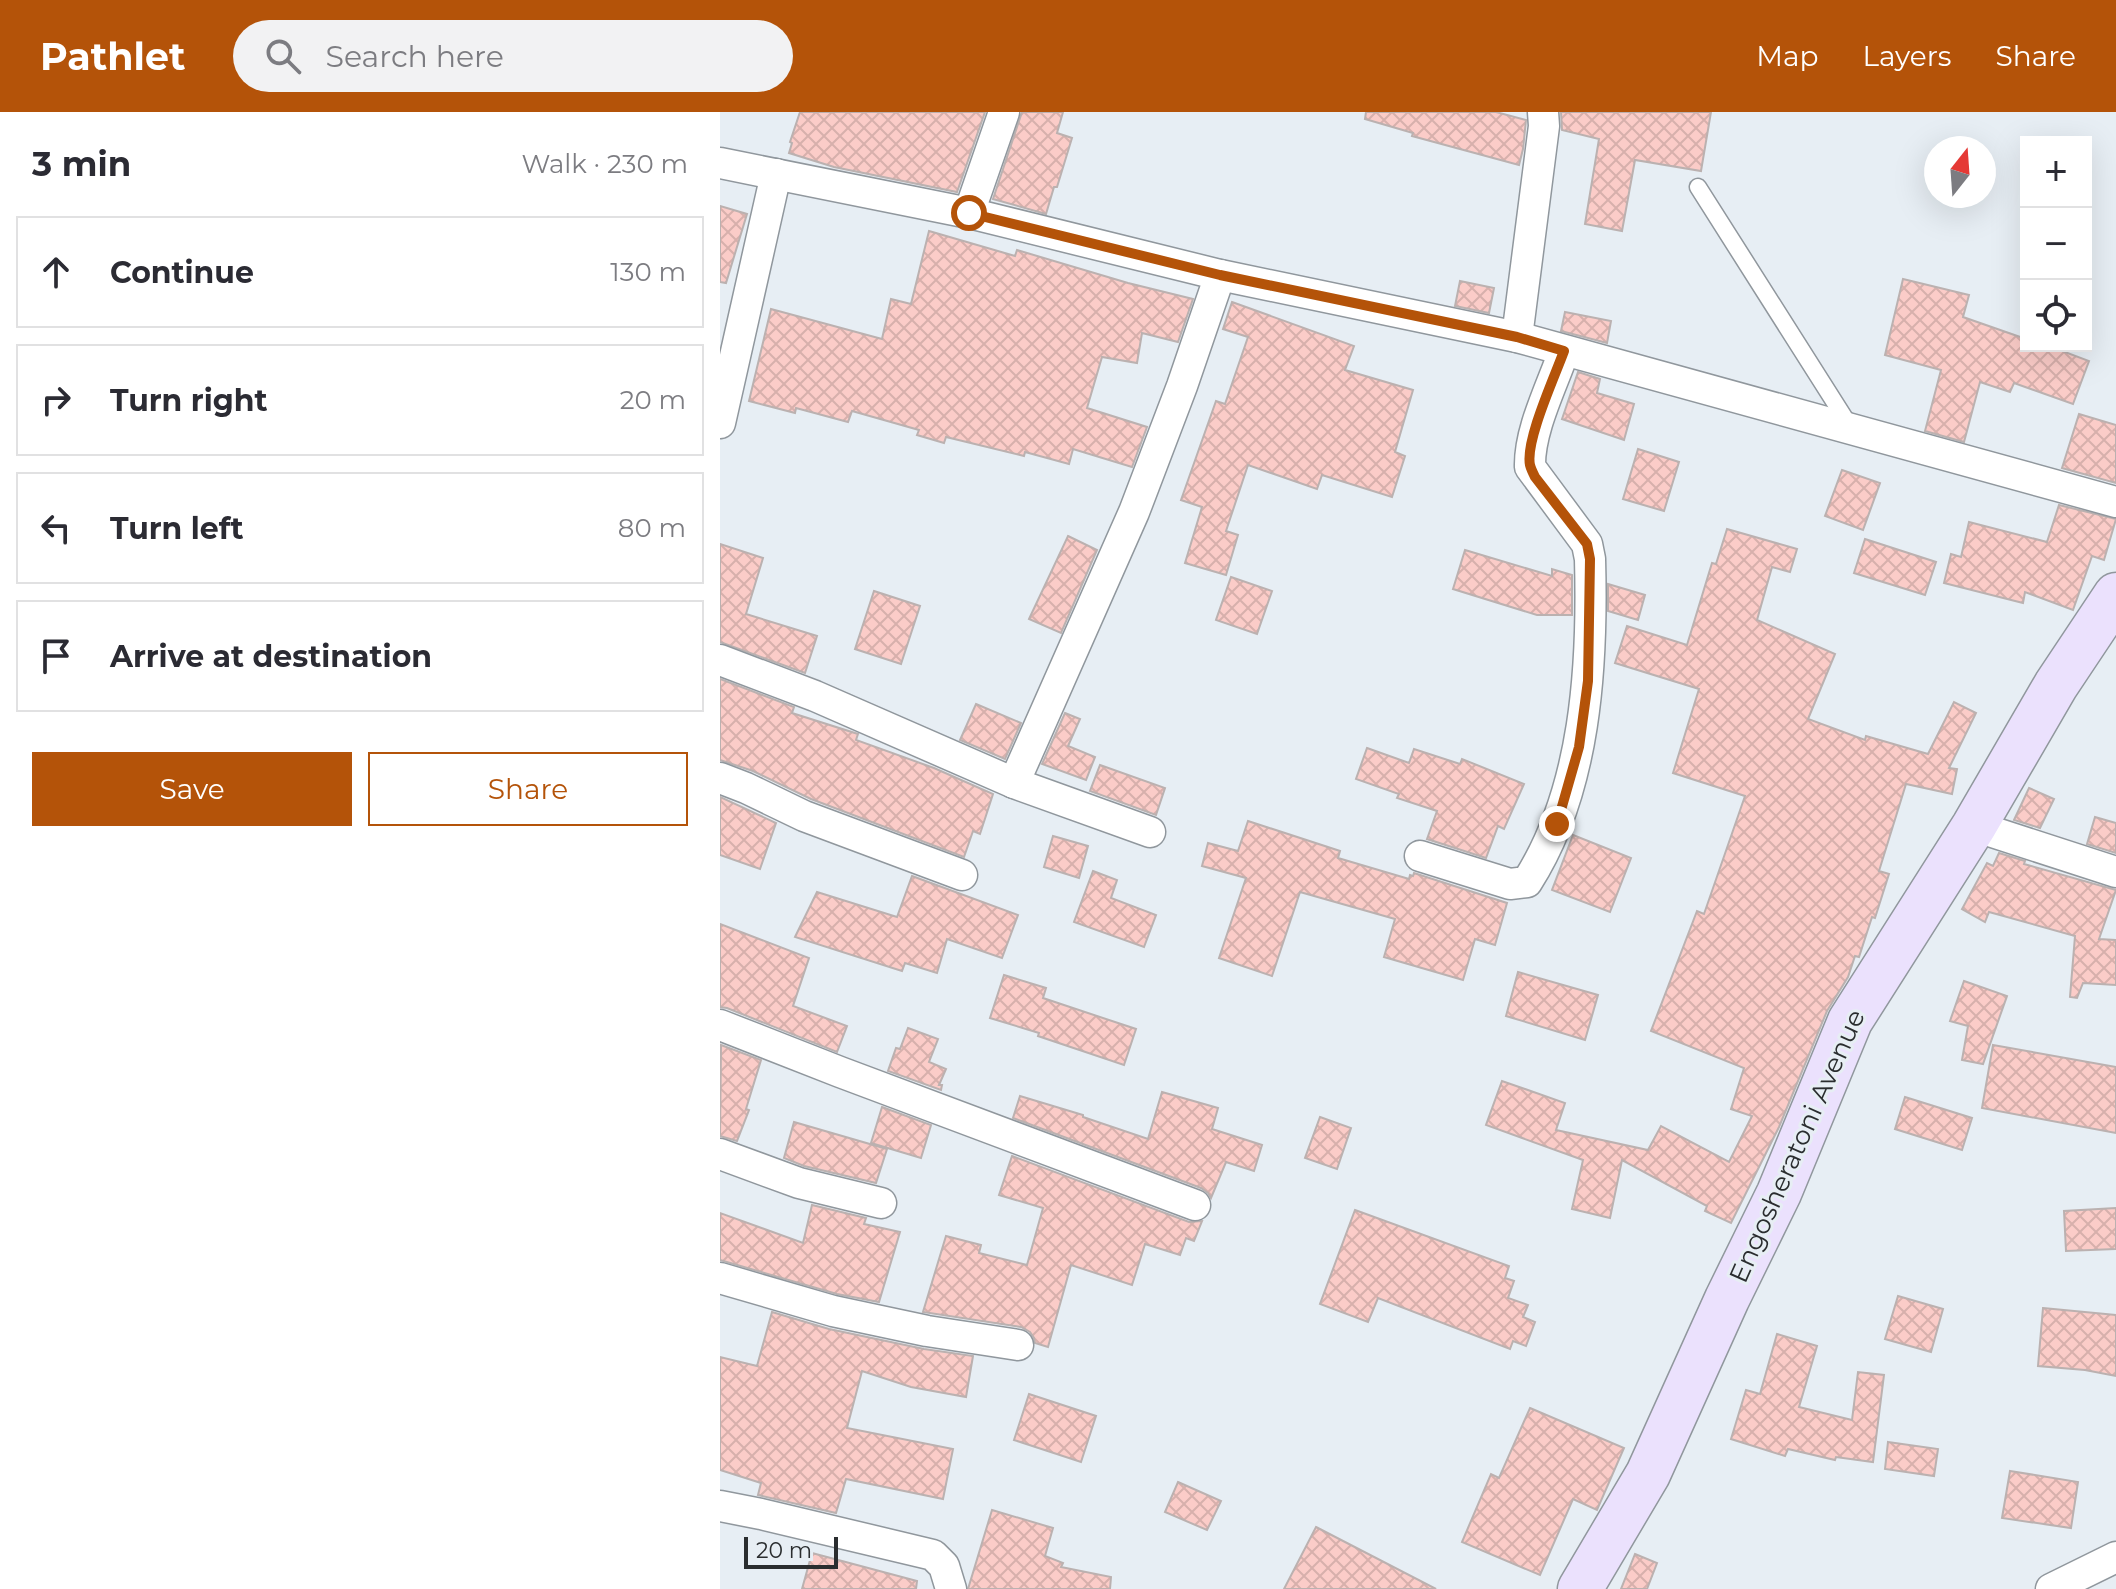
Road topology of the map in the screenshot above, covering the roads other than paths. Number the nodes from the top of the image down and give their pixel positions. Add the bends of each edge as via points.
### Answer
1 (1004, 112) edge
2 (1543, 112) edge
3 (720, 163) edge
4 (776, 174) junction
5 (1698, 187) dead end
6 (969, 213) junction
7 (1220, 275) junction
8 (1517, 337) junction
9 (1564, 351) junction
10 (720, 423) edge
11 (1852, 429) junction
12 (2116, 502) edge
13 (2116, 595) edge
14 (720, 660) edge
15 (720, 778) edge
16 (1014, 783) junction
17 (1974, 826) junction
18 (1150, 832) dead end
19 (1420, 856) dead end
20 (2116, 872) edge
21 (962, 875) dead end
22 (720, 1025) edge
23 (720, 1154) edge
24 (881, 1203) dead end
25 (1195, 1205) dead end
26 (720, 1278) edge
27 (1018, 1345) dead end
28 (720, 1506) edge
29 (2116, 1557) edge
30 (951, 1589) edge
31 (1580, 1589) edge
32 (2051, 1589) edge

1 - 6 street
2 - 8 street
3 - 4 street
4 - 6 street
4 - 10 street
5 - 11 lane
6 - 7 street
7 - 8 street
7 - 16 street via 1134,512
8 - 9 street
9 - 11 street
9 - 19 street via 1534,436 1530,467 1587,544 1590,559 1588,681 1579,747 1557,824 1527,882 1510,884
11 - 12 street
13 - 17 street, Engosheratoni Avenue
14 - 16 street
15 - 21 street via 804,816
16 - 18 street
17 - 20 street
17 - 31 street, Engosheratoni Avenue via 1850,1021 1779,1193 1648,1474
22 - 25 street
23 - 24 street via 799,1183
26 - 27 street via 833,1311
28 - 30 street via 933,1555 944,1566
29 - 32 street

